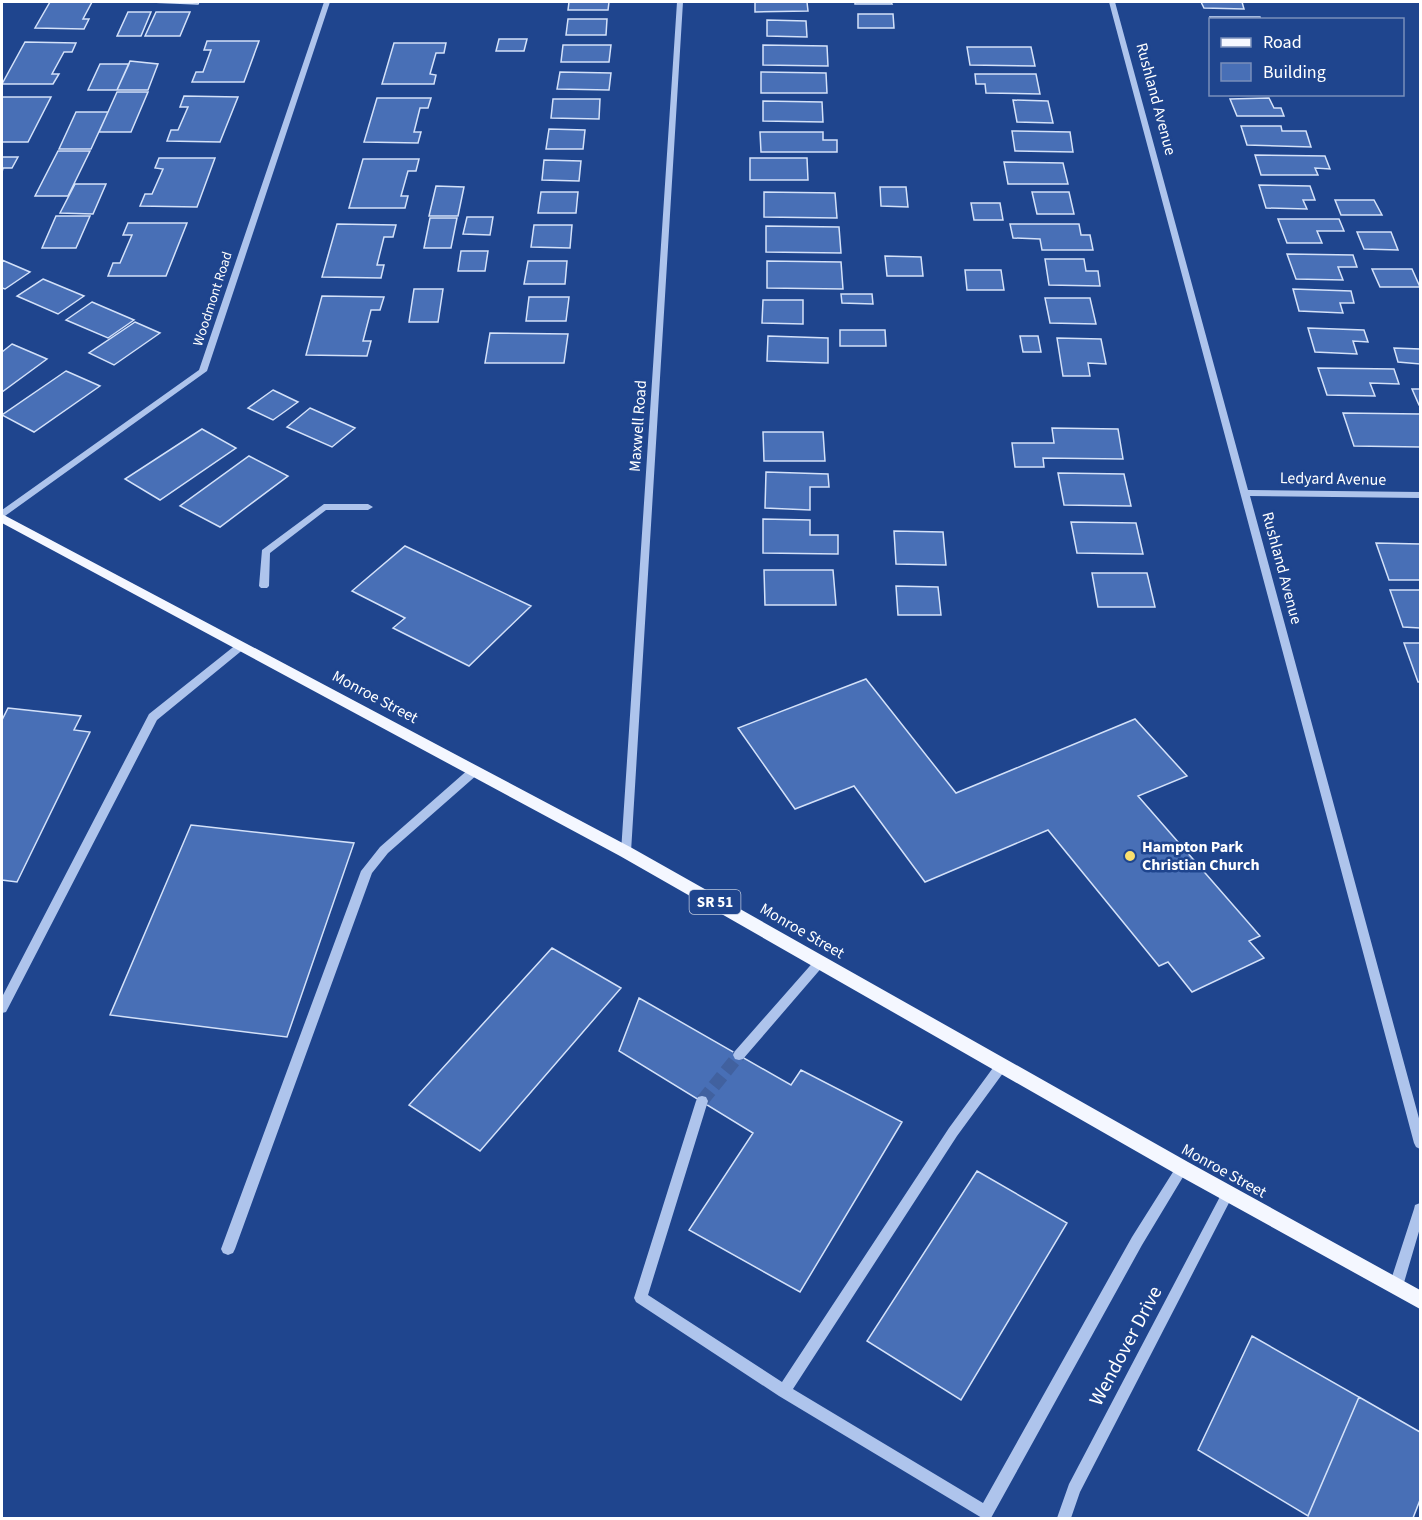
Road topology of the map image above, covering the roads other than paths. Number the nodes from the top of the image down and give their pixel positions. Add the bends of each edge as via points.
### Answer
1 (327, 2) edge
2 (680, 2) edge
3 (1112, 2) edge
4 (1245, 492) junction
5 (1420, 495) edge
6 (368, 507) dead end
7 (2, 516) edge
8 (264, 586) dead end
9 (241, 646) junction
10 (474, 771) junction
11 (626, 852) junction
12 (820, 962) junction
13 (2, 1008) edge
14 (739, 1055) tunnel mouth
15 (1002, 1065) junction
16 (702, 1101) tunnel mouth
17 (1420, 1143) edge
18 (1182, 1168) junction
19 (1228, 1193) junction
20 (1420, 1209) edge
21 (228, 1249) dead end
22 (1396, 1286) junction
23 (1420, 1300) edge
24 (784, 1391) junction
25 (1064, 1518) edge

1 - 7 street, Woodmont Road via 203,371
2 - 11 street, Maxwell Road
3 - 4 street, Rushland Avenue
4 - 5 street, Ledyard Avenue
4 - 17 street, Rushland Avenue
6 - 8 street via 324,507 265,552
7 - 9 main road, Monroe Street / SR 51
9 - 10 main road, Monroe Street / SR 51
9 - 13 street via 153,717
10 - 11 main road, Monroe Street / SR 51
10 - 21 street via 384,850 367,870
11 - 12 main road, Monroe Street / SR 51
12 - 14 street
12 - 15 main road, Monroe Street / SR 51
15 - 18 main road, Monroe Street / SR 51
15 - 24 street via 953,1132
16 - 24 street via 641,1298
18 - 19 main road, Monroe Street / SR 51
18 - 24 street via 1137,1241 986,1513
19 - 22 main road, Monroe Street / SR 51
19 - 25 street, Wendover Drive via 1074,1489
20 - 22 street
22 - 23 main road, Monroe Street / SR 51

